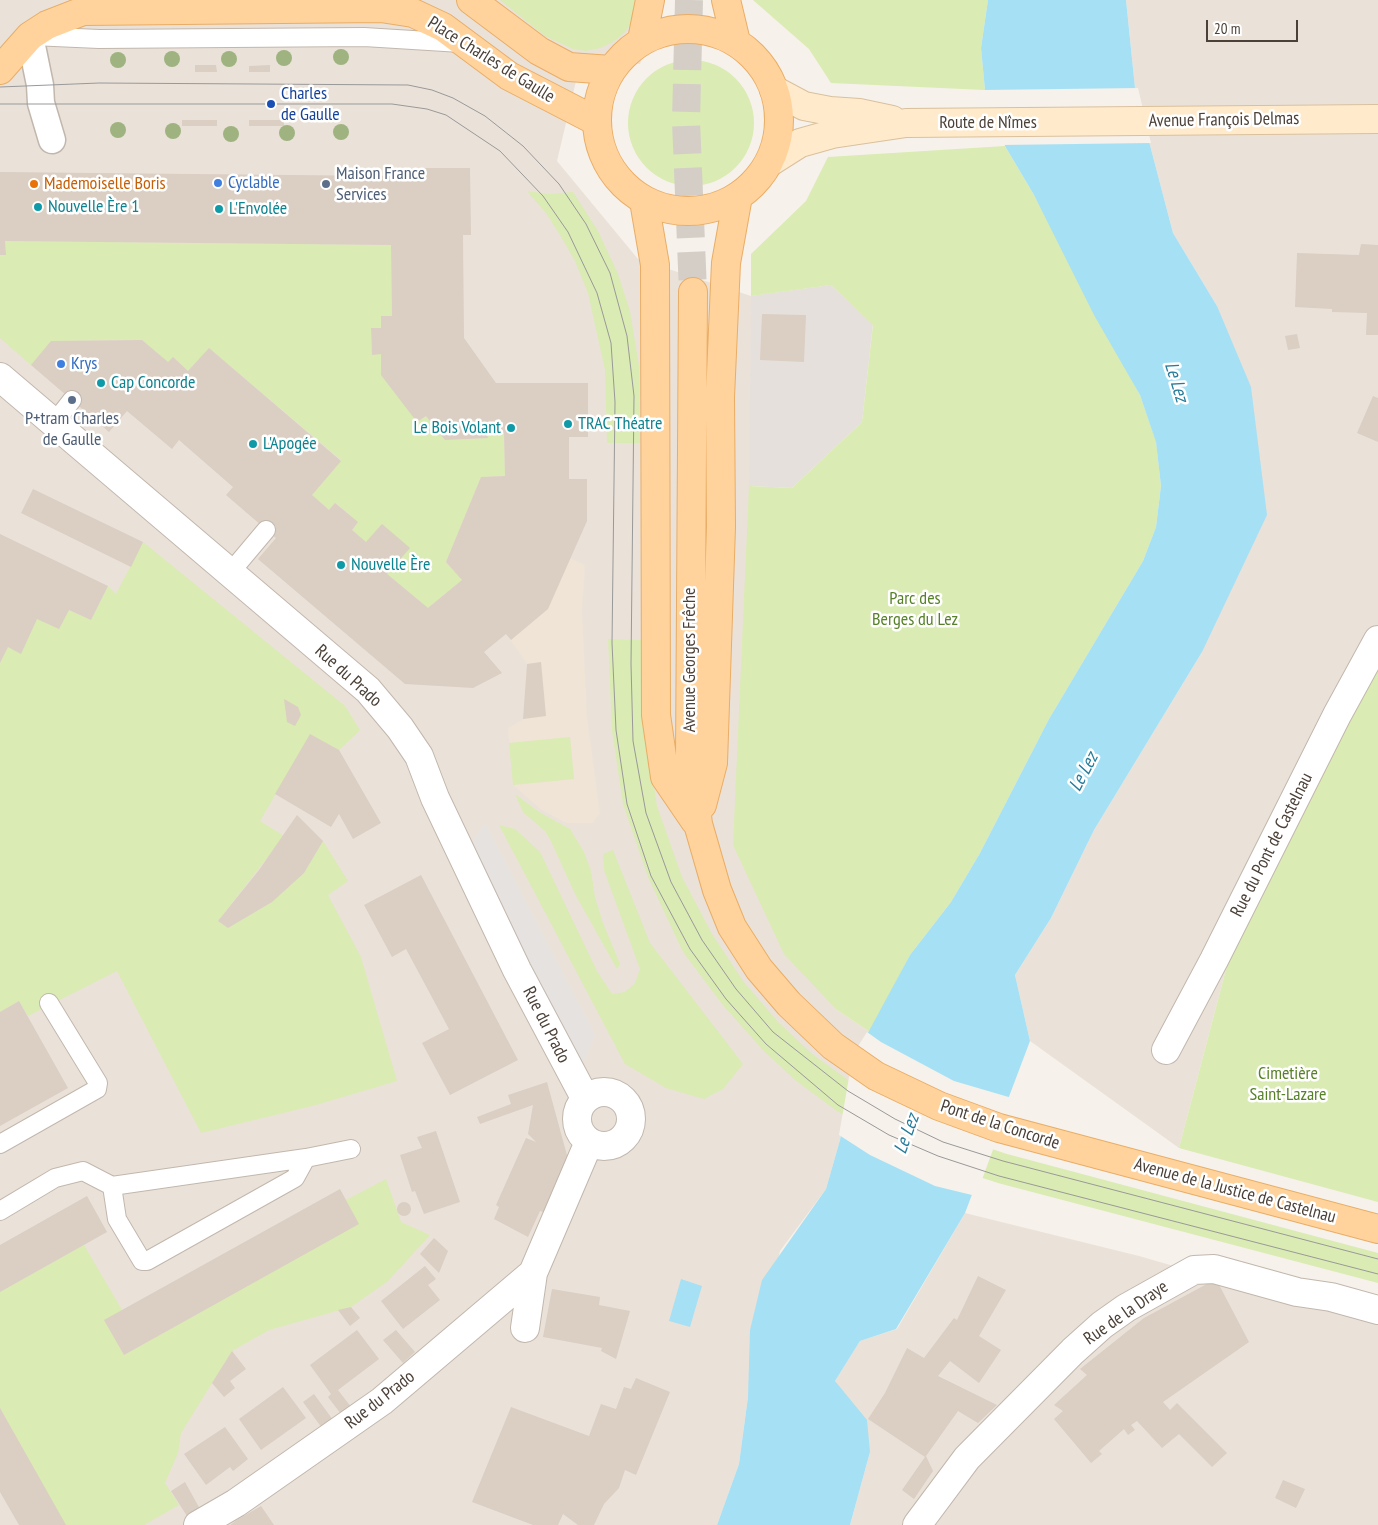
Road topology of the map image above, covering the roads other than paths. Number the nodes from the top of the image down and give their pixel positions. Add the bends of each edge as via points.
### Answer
1 (471, 0) edge
2 (650, 0) edge
3 (726, 0) edge
4 (30, 36) junction
5 (642, 40) junction
6 (736, 42) junction
7 (0, 70) edge
8 (611, 70) junction
9 (774, 90) junction
10 (1378, 118) edge
11 (596, 121) junction
12 (1070, 122) joint
13 (906, 123) junction
14 (52, 140) dead end
15 (770, 162) junction
16 (738, 196) junction
17 (644, 201) junction
18 (693, 292) tunnel mouth
19 (0, 377) edge
20 (72, 400) dead end
21 (54, 423) junction
22 (266, 530) dead end
23 (229, 574) junction
24 (1378, 640) edge
25 (698, 824) junction
26 (49, 1003) dead end
27 (788, 1004) joint
28 (1166, 1050) dead end
29 (585, 1098) junction
30 (589, 1142) junction
31 (0, 1144) edge
32 (351, 1148) dead end
33 (1092, 1154) joint
34 (306, 1158) junction
35 (112, 1186) junction
36 (0, 1211) edge
37 (1378, 1229) edge
38 (533, 1273) junction
39 (1378, 1310) edge
40 (525, 1328) dead end
41 (198, 1525) edge
42 (917, 1525) edge

1 - 8 main road, Place Charles de Gaulle via 539,51 569,66
2 - 5 main road
3 - 6 main road
4 - 7 main road, Place Charles de Gaulle
4 - 11 main road, Place Charles de Gaulle via 47,25 82,11 362,6 413,13 443,27 509,76
4 - 14 street via 40,85 40,103
5 - 6 main road via 665,31 689,28 714,32
5 - 8 main road
6 - 9 main road via 759,62
8 - 11 main road via 600,94
9 - 13 main road, Route de Nîmes via 804,106
9 - 15 main road via 779,114 778,139
10 - 12 main road, Avenue François Delmas
11 - 17 main road via 600,145 609,167 624,186
12 - 13 main road, Route de Nîmes
13 - 15 main road, Route de Nîmes via 832,134 800,143
15 - 16 main road via 756,181
16 - 17 main road via 716,207 692,212 667,210
16 - 25 main road via 726,263 720,397 721,527 713,763
17 - 25 main road via 655,265 656,715 665,777
18 - 25 main road, Avenue Georges Frêche via 689,710 690,757
19 - 21 street, Rue du Prado
20 - 21 lane
21 - 23 street, Rue du Prado
22 - 23 lane
23 - 29 street, Rue du Prado via 368,690 400,728 419,756 435,798 517,970
24 - 28 street, Rue du Pont de Castelnau
25 - 27 main road, Avenue Georges Frêche via 717,890 732,927
26 - 31 lane via 98,1082 97,1089
27 - 33 main road, Pont de la Concorde via 833,1046 876,1076 999,1128
29 - 30 street via 577,1113 577,1121
29 - 30 street via 593,1093 612,1092 627,1103 632,1121 629,1131 616,1144 607,1146
30 - 38 street, Rue du Prado
32 - 34 lane
33 - 37 main road, Avenue de la Justice de Castelnau
34 - 35 lane
34 - 35 lane via 295,1178 147,1261 142,1261 117,1219
35 - 36 lane via 83,1171 55,1178
38 - 40 street
38 - 41 street, Rue du Prado via 382,1401 236,1503
39 - 42 street, Rue de la Draye via 1214,1269 1194,1270 1126,1308 1073,1351 967,1458

